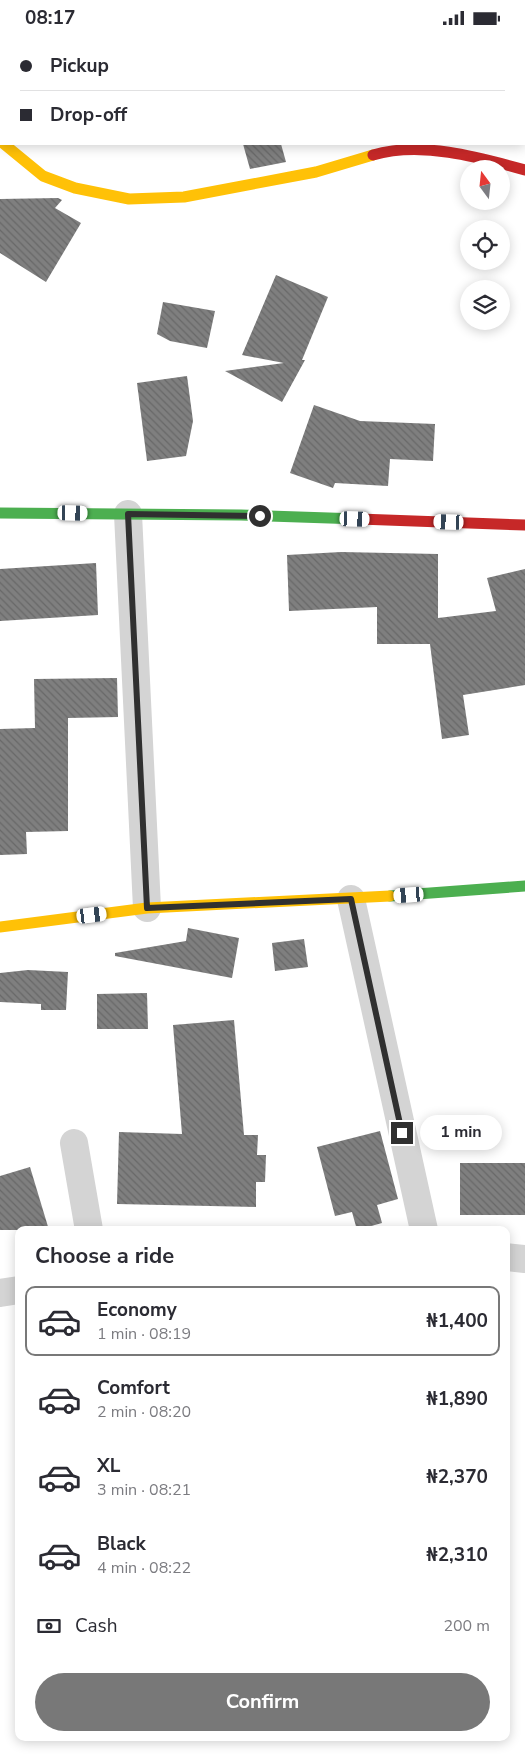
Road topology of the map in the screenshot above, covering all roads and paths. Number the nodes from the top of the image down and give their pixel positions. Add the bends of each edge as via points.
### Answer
1 (5, 145) edge
2 (432, 148) edge
3 (525, 170) edge
4 (0, 513) edge
5 (128, 514) junction
6 (525, 525) edge
7 (525, 886) edge
8 (351, 899) junction
9 (147, 908) junction
10 (0, 927) edge
11 (74, 1143) dead end
12 (88, 1226) edge
13 (423, 1226) edge
14 (510, 1257) edge
15 (525, 1259) edge
16 (15, 1291) edge
17 (0, 1293) edge

1 - 2 street via 43,176 75,188 128,199 184,197 316,172 390,149
2 - 3 street
4 - 5 street
5 - 6 street
5 - 9 street
7 - 8 street
8 - 9 street
8 - 13 street
9 - 10 street
11 - 12 street
14 - 15 street
16 - 17 street

